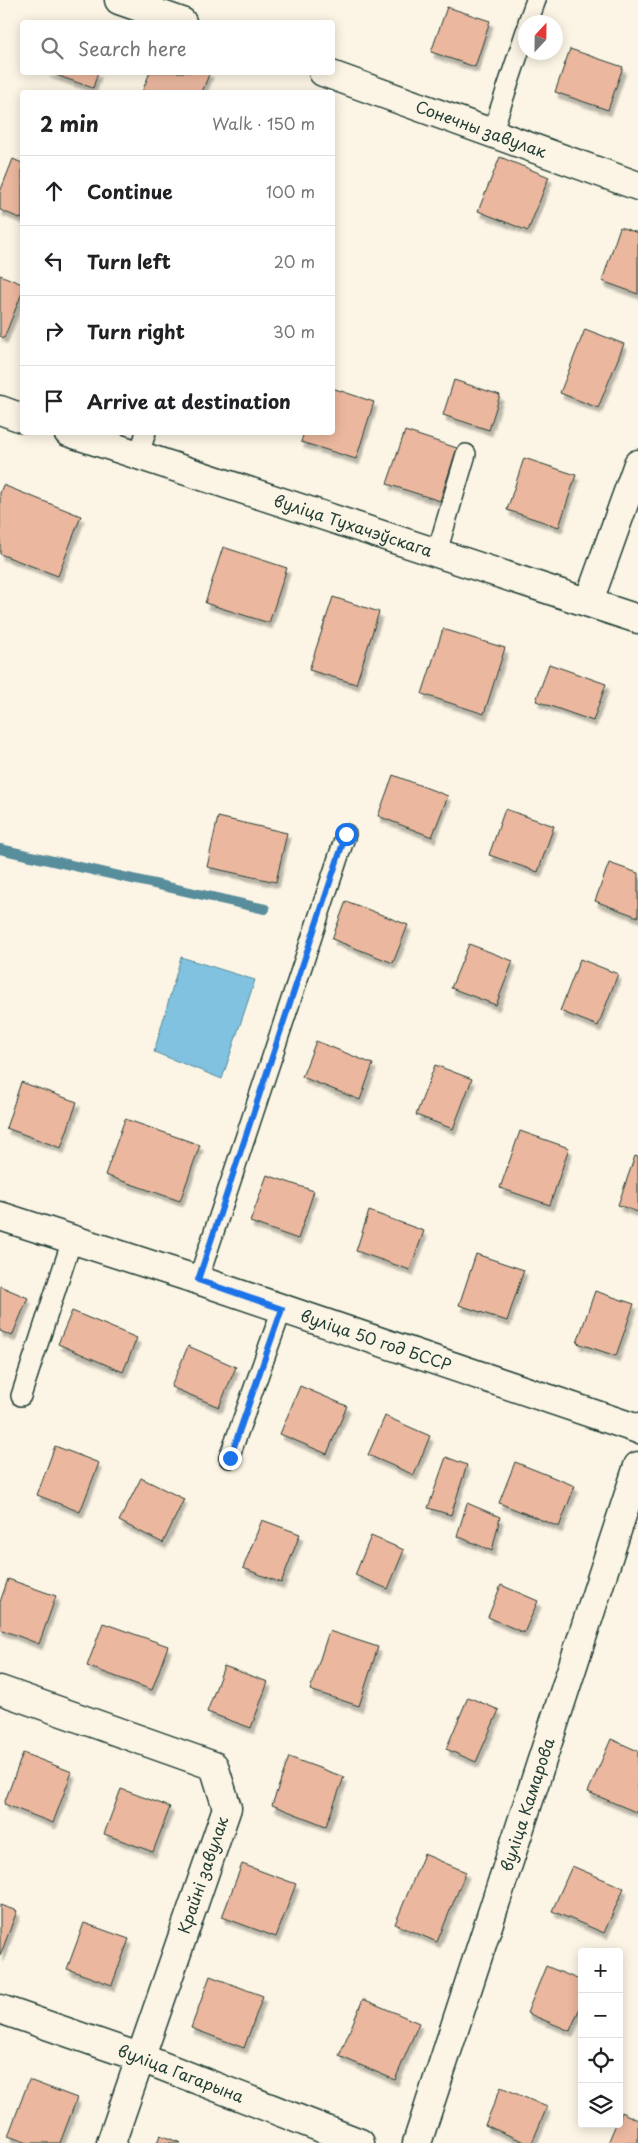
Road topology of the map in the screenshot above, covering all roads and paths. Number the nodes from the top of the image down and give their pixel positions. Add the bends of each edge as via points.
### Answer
1 (119, 0) edge
2 (536, 0) edge
3 (531, 15) edge
4 (176, 20) edge
5 (518, 55) edge
6 (331, 75) edge
7 (492, 133) junction
8 (638, 186) edge
9 (0, 410) edge
10 (20, 417) edge
11 (86, 435) edge
12 (142, 444) edge
13 (466, 454) dead end
14 (638, 464) edge
15 (436, 552) junction
16 (589, 602) junction
17 (638, 619) edge
18 (346, 834) dead end
19 (0, 1216) edge
20 (72, 1240) junction
21 (198, 1280) junction
22 (282, 1309) junction
23 (21, 1396) dead end
24 (638, 1429) edge
25 (230, 1458) dead end
26 (638, 1466) edge
27 (0, 1690) edge
28 (0, 2009) edge
29 (139, 2057) junction
30 (110, 2143) edge
31 (360, 2143) edge
32 (416, 2143) edge

1 - 4 street
2 - 3 lane
5 - 7 lane
6 - 7 street, Сонечны завулак
7 - 8 street, Сонечны завулак
9 - 10 street
11 - 12 street, вуліца Тухачэўскага
12 - 15 street, вуліца Тухачэўскага
13 - 15 lane
14 - 16 street
15 - 16 street, вуліца Тухачэўскага
16 - 17 street, вуліца Тухачэўскага
18 - 21 lane
19 - 20 street, вуліца 50 год БССР
20 - 21 street, вуліца 50 год БССР
20 - 23 lane
21 - 22 street, вуліца 50 год БССР
22 - 24 street, вуліца 50 год БССР
22 - 25 lane
26 - 32 street, вуліца Камарова
27 - 29 street, Крайні завулак via 214,1766 227,1808
28 - 29 street, вуліца Гагарына
29 - 30 street
29 - 31 street, вуліца Гагарына

